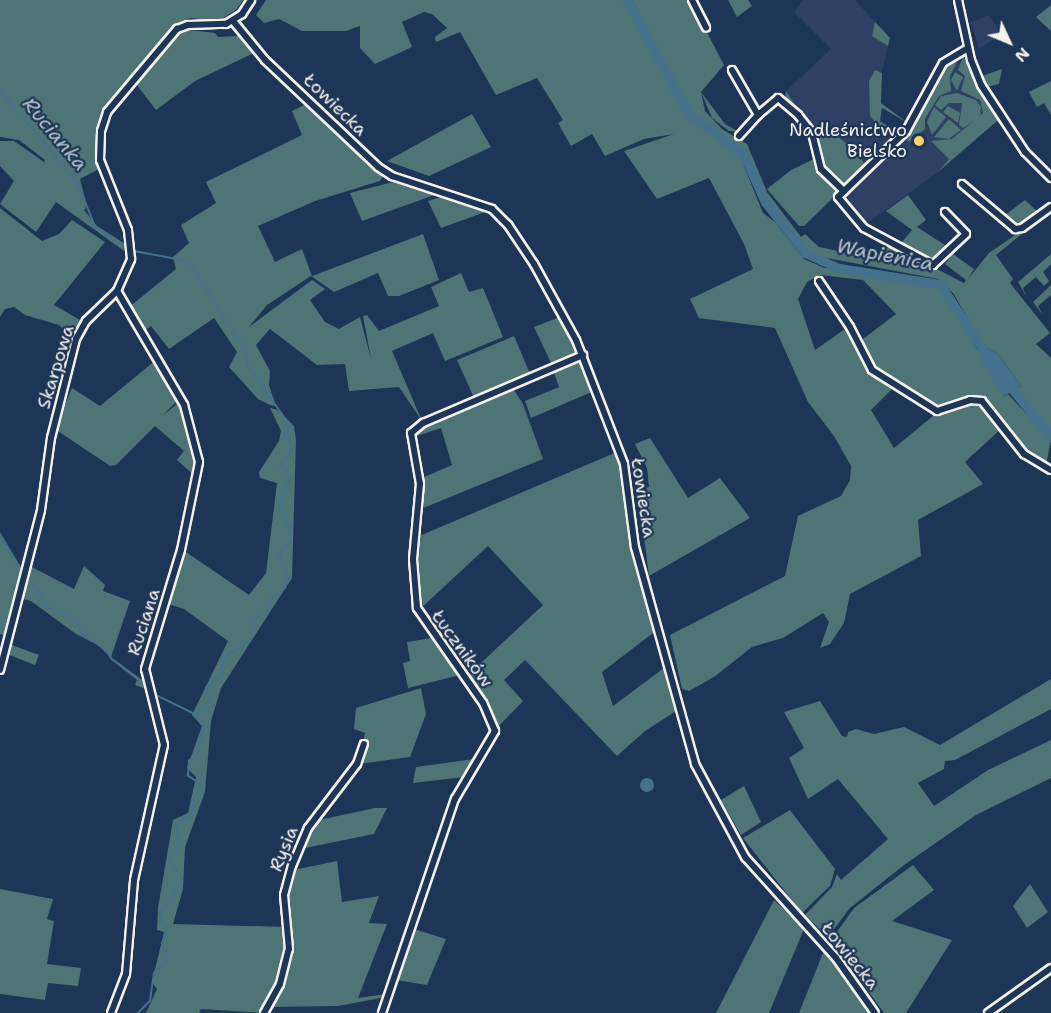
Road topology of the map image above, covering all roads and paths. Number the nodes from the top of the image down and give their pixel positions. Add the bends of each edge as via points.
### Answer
1 (251, 0) edge
2 (692, 0) edge
3 (958, 0) edge
4 (233, 21) junction
5 (706, 28) dead end
6 (968, 48) junction
7 (732, 70) dead end
8 (758, 114) junction
9 (739, 136) dead end
10 (1051, 178) edge
11 (962, 184) dead end
12 (844, 191) junction
13 (1051, 207) edge
14 (945, 212) dead end
15 (819, 281) dead end
16 (117, 291) junction
17 (583, 355) junction
18 (1051, 470) edge
19 (0, 670) edge
20 (364, 744) dead end
21 (1051, 968) edge
22 (111, 1013) edge
23 (264, 1013) edge
24 (382, 1013) edge
25 (875, 1013) edge
26 (988, 1013) edge

1 - 4 street
2 - 5 street
3 - 6 street
4 - 16 street, Skarpowa via 177,29 107,112 101,131 100,160 132,247 129,266
4 - 17 street, Łowiecka via 265,60 378,167 392,176 481,204 502,217 552,292
6 - 10 street via 985,93 1025,152
6 - 12 street via 954,54 939,68 906,131
7 - 8 street
8 - 9 street
8 - 12 street via 774,99 785,101 812,133 816,159 824,174
11 - 13 street via 1015,229
12 - 14 street via 838,197 864,228 933,265 966,234
15 - 18 street via 850,327 872,370 938,411 969,400 982,401 1024,454
16 - 19 street, Skarpowa via 86,321 76,339 51,438 41,510
16 - 22 street, Ruciana via 184,405 199,462 181,550 145,669 162,727 163,756 134,880 126,974
17 - 24 street, Łuczników via 423,423 411,433 420,484 412,559 417,608 483,703 495,731 455,798
17 - 25 street, Łowiecka via 626,470 635,547 667,653 694,764 745,857 836,958
20 - 23 street, Rysia via 357,764 308,828 292,866 284,895 290,949 280,984
21 - 26 street

